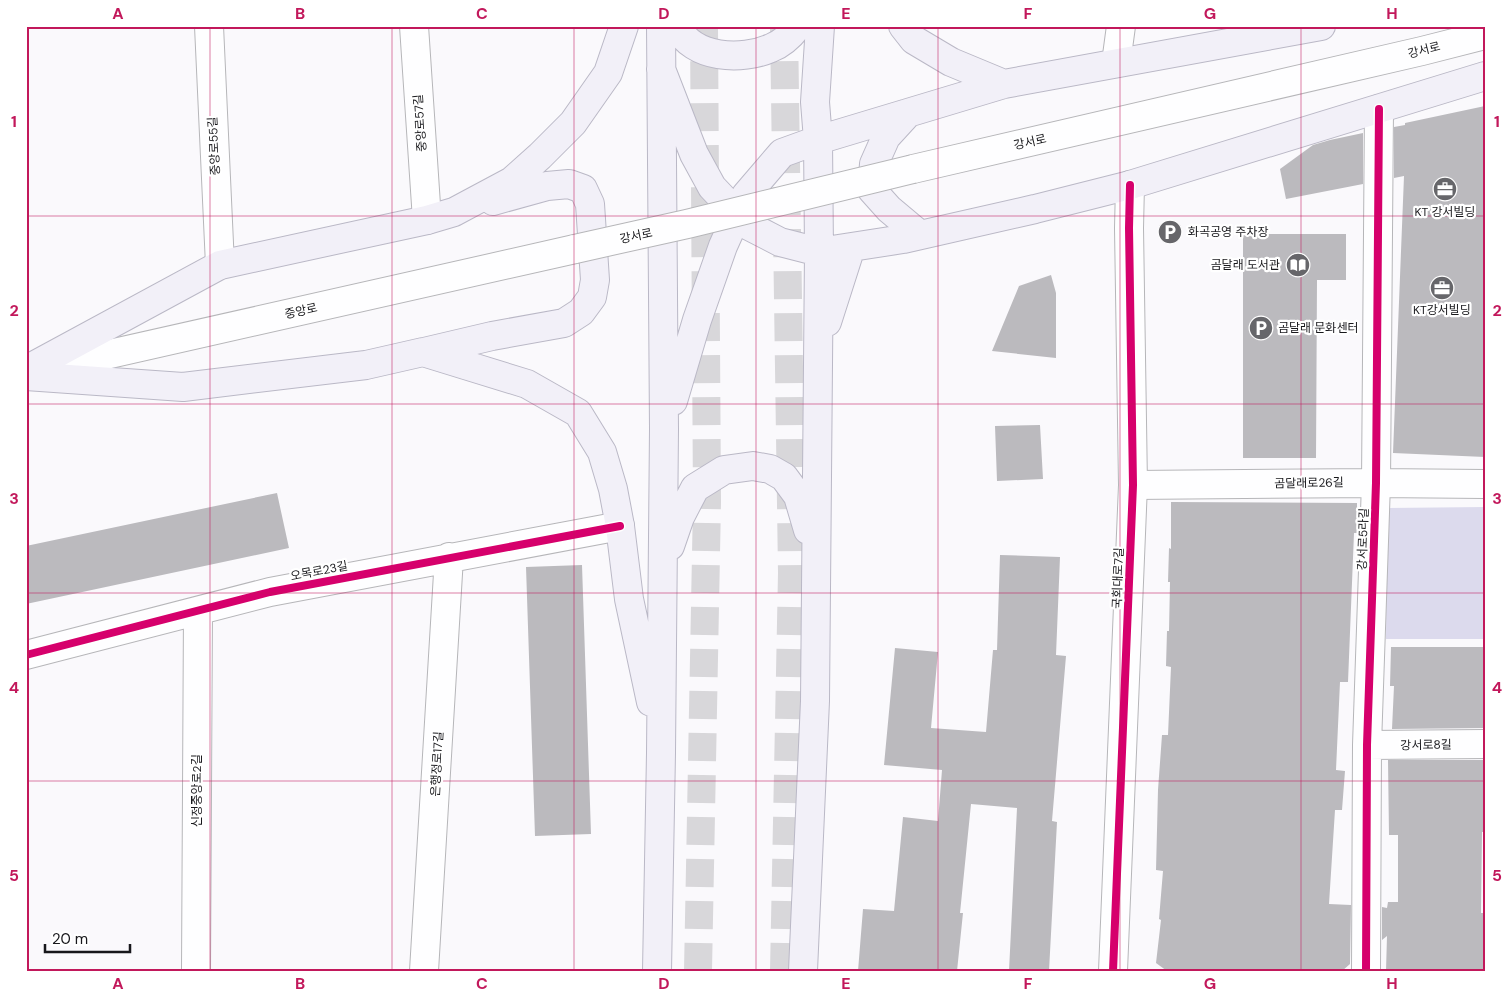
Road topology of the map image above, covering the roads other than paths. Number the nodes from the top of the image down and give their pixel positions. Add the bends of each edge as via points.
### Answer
1 (209, 26) edge
2 (414, 26) edge
3 (624, 26) edge
4 (661, 26) edge
5 (677, 26) edge
6 (798, 26) edge
7 (820, 26) edge
8 (903, 26) edge
9 (1121, 26) edge
10 (1321, 26) edge
11 (1485, 35) edge
12 (1116, 62) junction
13 (661, 69) junction
14 (1485, 76) edge
15 (1004, 84) junction
16 (1379, 108) junction
17 (908, 113) junction
18 (818, 140) junction
19 (1130, 185) junction
20 (454, 212) junction
21 (738, 213) junction
22 (427, 220) junction
23 (920, 235) junction
24 (851, 247) junction
25 (575, 249) joint
26 (819, 252) junction
27 (220, 265) junction
28 (818, 350) junction
29 (423, 352) junction
30 (26, 373) edge
31 (664, 429) junction
32 (1376, 483) junction
33 (1485, 484) edge
34 (1133, 485) junction
35 (620, 526) junction
36 (449, 557) junction
37 (816, 558) junction
38 (663, 564) junction
39 (198, 611) junction
40 (26, 655) edge
41 (1485, 744) edge
42 (1368, 746) junction
43 (661, 753) junction
44 (196, 971) edge
45 (424, 971) edge
46 (657, 971) edge
47 (803, 971) edge
48 (1113, 971) edge
49 (1366, 971) edge

1 - 27 street, 중앙로55길
2 - 22 street, 중앙로57길
3 - 20 main road via 608,73 573,123 512,181
4 - 13 main road
5 - 6 main road via 698,48 727,56 754,54 772,48 791,36
7 - 18 main road via 815,102
8 - 15 main road via 914,40 951,62
9 - 12 street
10 - 12 main road
11 - 25 street, 강서로, bridge
12 - 15 main road
13 - 21 main road via 694,154 712,187
13 - 31 main road
14 - 16 main road
15 - 17 main road
16 - 19 main road
16 - 32 street, 강서로5라길
17 - 18 main road
17 - 23 main road via 886,137 874,164 872,190
18 - 21 main road via 782,153 746,195
18 - 26 main road
19 - 23 main road
19 - 34 street, 국회대로7길
20 - 22 main road
20 - 29 main road via 547,186 569,184 583,189 590,204 595,280 592,298 581,312 564,323
21 - 26 main road via 749,226 780,242
21 - 31 main road via 700,311
22 - 27 main road
23 - 24 main road
24 - 26 main road
24 - 28 main road
25 - 30 street, 중앙로
26 - 28 main road
27 - 30 main road
28 - 37 main road
29 - 30 main road via 366,365 183,387
29 - 35 main road via 527,384 578,413 602,452
31 - 38 main road
32 - 33 street, 곰달래로26길
32 - 34 street, 곰달래로26길
32 - 42 street, 강서로5라길
34 - 48 street, 국회대로7길
35 - 36 street, 오목로23길
35 - 43 main road via 629,599
36 - 39 street, 오목로23길 via 270,592
36 - 45 street, 은행정로17길
37 - 38 main road via 798,496 784,477 770,469 753,466 724,470 696,488 680,517
37 - 47 main road
38 - 43 main road
39 - 40 street, 오목로23길
39 - 44 street, 신정중앙로2길
41 - 42 street, 강서로8길
42 - 49 street, 강서로5라길
43 - 46 main road

